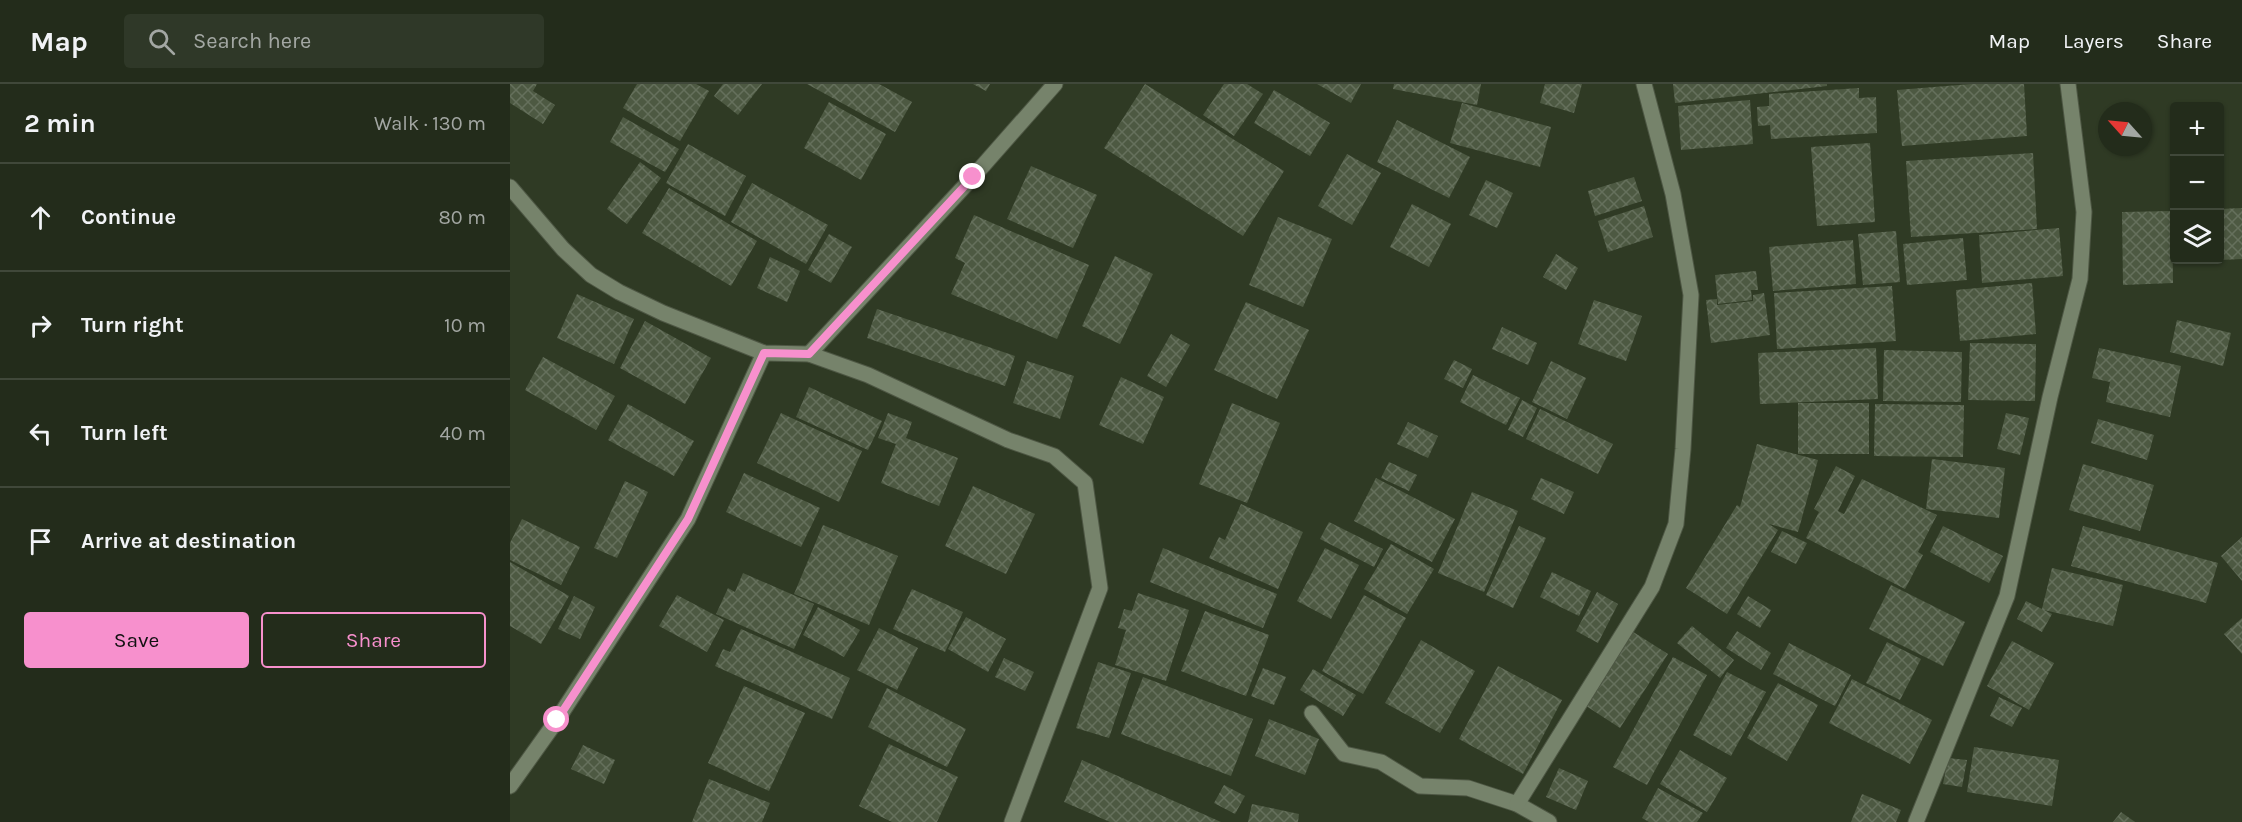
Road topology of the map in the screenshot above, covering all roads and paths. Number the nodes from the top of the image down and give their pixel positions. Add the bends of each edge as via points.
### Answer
1 (1056, 84) edge
2 (1644, 84) edge
3 (2068, 84) edge
4 (510, 187) edge
5 (764, 353) junction
6 (809, 354) junction
7 (1312, 713) dead end
8 (510, 786) edge
9 (1517, 804) junction
10 (1012, 822) edge
11 (1549, 822) edge
12 (1916, 822) edge

1 - 6 street
2 - 9 street via 1673,194 1691,295 1676,524 1652,587
3 - 12 street via 2084,212 2080,279 2007,596
4 - 5 street via 591,275 663,313
5 - 6 street
5 - 8 street via 688,519
6 - 10 street via 868,375 1008,440 1054,456 1085,483 1100,588
7 - 9 street via 1344,754 1381,762 1420,786 1468,788
9 - 11 street

